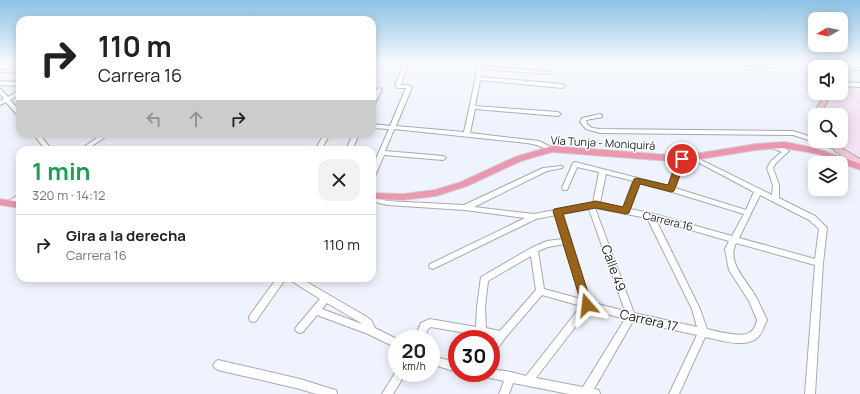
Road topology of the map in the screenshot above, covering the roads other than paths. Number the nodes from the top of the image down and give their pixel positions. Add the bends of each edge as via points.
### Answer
1 (400, 81) edge
2 (477, 81) edge
3 (514, 81) edge
4 (0, 83) edge
5 (16, 84) edge
6 (848, 84) edge
7 (860, 85) edge
8 (562, 86) dead end
9 (379, 90) dead end
10 (0, 91) edge
11 (16, 94) edge
12 (376, 96) edge
13 (2, 101) edge
14 (472, 107) junction
15 (16, 112) edge
16 (558, 114) dead end
17 (600, 116) dead end
18 (376, 126) edge
19 (391, 127) junction
20 (467, 134) junction
21 (39, 138) edge
22 (101, 138) edge
23 (808, 138) edge
24 (46, 146) edge
25 (88, 146) edge
26 (769, 146) junction
27 (834, 148) edge
28 (552, 149) junction
29 (839, 150) joint
30 (381, 153) junction
31 (443, 158) dead end
32 (694, 158) junction
33 (682, 159) junction
34 (860, 163) edge
35 (376, 166) edge
36 (560, 167) dead end
37 (860, 167) edge
38 (603, 171) junction
39 (637, 181) junction
40 (565, 188) dead end
41 (671, 189) junction
42 (758, 191) junction
43 (376, 198) edge
44 (376, 199) edge
45 (775, 200) junction
46 (594, 205) junction
47 (465, 208) junction
48 (558, 211) junction
49 (626, 211) junction
50 (748, 213) junction
51 (650, 216) junction
52 (534, 217) junction
53 (734, 238) junction
54 (567, 241) junction
55 (534, 250) junction
56 (819, 263) junction
57 (433, 266) dead end
58 (279, 282) edge
59 (300, 282) edge
60 (540, 291) junction
61 (326, 298) junction
62 (587, 305) junction
63 (316, 311) junction
64 (631, 316) junction
65 (253, 318) dead end
66 (300, 329) dead end
67 (422, 330) edge
68 (473, 330) edge
69 (481, 330) edge
70 (371, 331) junction
71 (703, 332) junction
72 (502, 335) joint
73 (500, 338) edge
74 (388, 340) edge
75 (218, 364) dead end
76 (500, 375) edge
77 (511, 377) junction
78 (528, 381) junction
79 (395, 382) edge
80 (590, 393) edge
81 (332, 394) edge
82 (386, 394) edge
83 (504, 394) edge
84 (674, 394) edge
85 (810, 394) edge

1 - 19 street via 398,86 409,87
2 - 14 street
3 - 8 street
4 - 5 street
6 - 7 street
9 - 12 street
10 - 13 street
11 - 13 street
13 - 15 street
14 - 16 street
14 - 20 street
17 - 23 street via 584,119 583,122 588,128 600,130 792,134
18 - 19 street
19 - 20 street
19 - 30 street
20 - 28 street via 533,142
21 - 24 street
22 - 25 street
26 - 32 main road, Vía Tunja - Moniquirá via 756,146
26 - 37 main road, Vía Tunja - Moniquirá via 807,148
26 - 45 street via 786,151 770,168 776,185
27 - 29 street
28 - 33 main road, Vía Tunja - Moniquirá
28 - 43 main road, Vía Tunja - Moniquirá via 518,159 464,184 436,193
29 - 34 street
30 - 31 street
30 - 35 street
32 - 33 main road, Vía Tunja - Moniquirá
32 - 42 street
33 - 41 street
36 - 47 street via 545,169
38 - 39 street
38 - 40 street via 575,164
38 - 46 street
39 - 41 street
39 - 49 street
41 - 50 street
42 - 45 street
42 - 50 street
44 - 47 street, Carrera 16 via 387,203
45 - 56 street via 820,224 824,230
46 - 48 street, Carrera 16
46 - 49 street, Carrera 16
46 - 64 street, Calle 49
47 - 52 street, Carrera 16
48 - 52 street, Carrera 16
48 - 54 street
49 - 51 street, Carrera 16
50 - 53 street
51 - 53 street, Carrera 16
51 - 71 street via 696,309
52 - 57 street
53 - 56 street, Carrera 16
53 - 71 street, Carrera 17 via 729,249 733,270 753,299 762,320 753,336 742,339
54 - 55 street via 547,244
54 - 62 street
55 - 60 street
55 - 69 street via 484,279
56 - 85 street
58 - 65 street
59 - 61 street
60 - 62 street, Carrera 17
60 - 72 street
61 - 63 street
61 - 70 street via 364,320
62 - 64 street, Carrera 17
62 - 78 street
63 - 66 street
63 - 70 street
64 - 71 street, Carrera 17
64 - 80 street
67 - 68 street via 426,324
70 - 74 street
71 - 84 street
72 - 73 street
75 - 81 street
76 - 77 street
77 - 78 street
77 - 83 street
78 - 80 street
79 - 82 street

